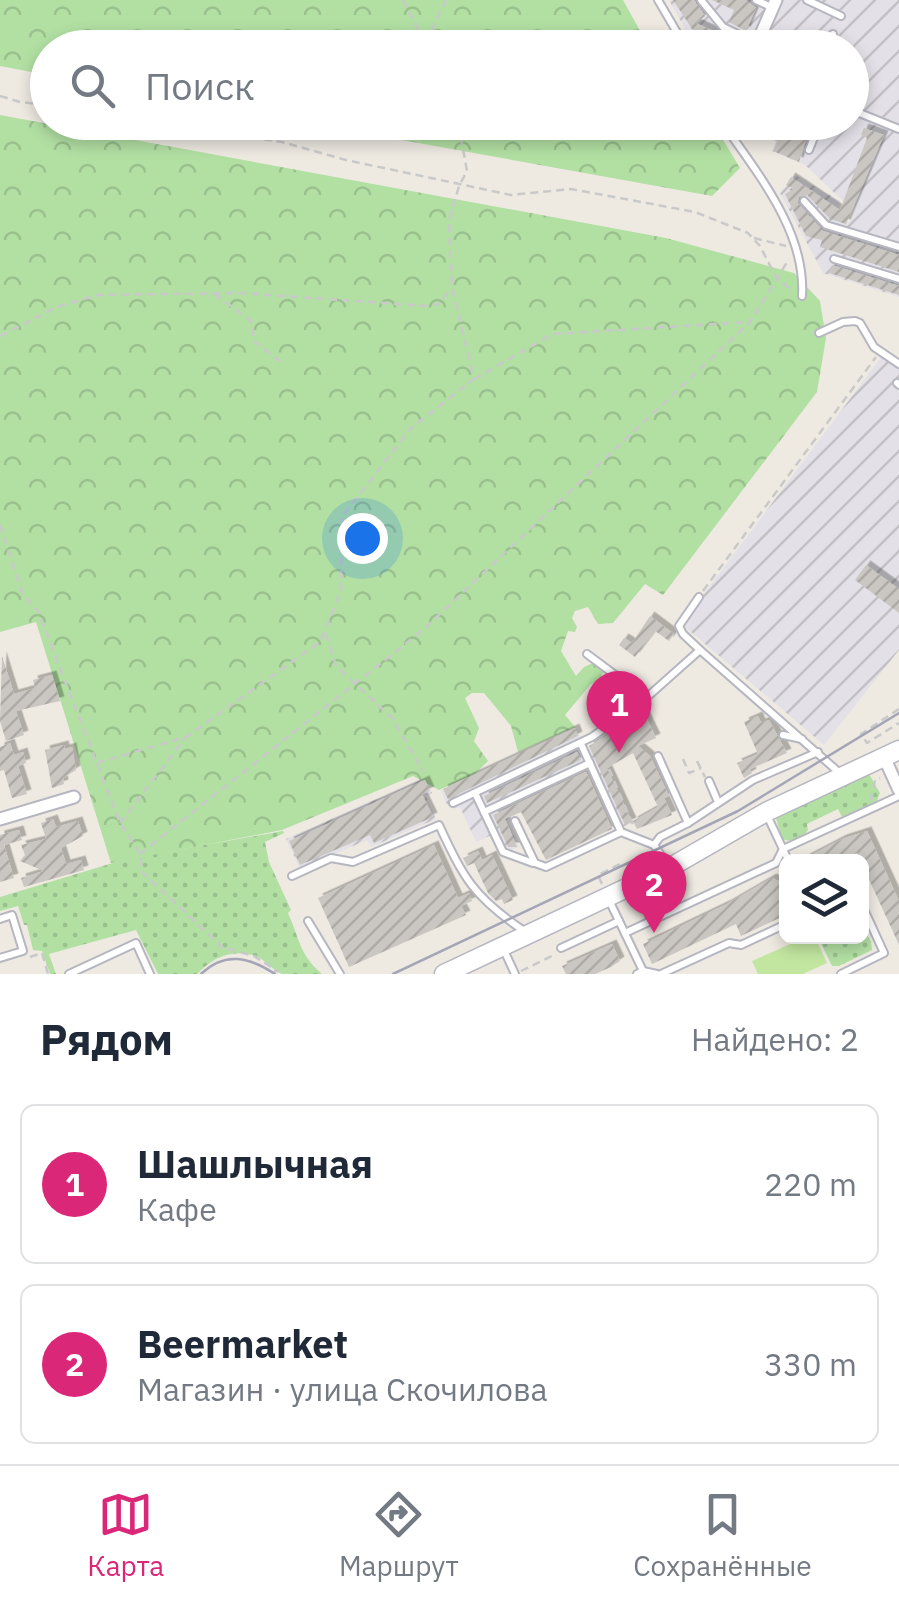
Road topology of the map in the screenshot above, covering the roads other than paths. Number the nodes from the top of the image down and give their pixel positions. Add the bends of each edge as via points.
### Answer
1 (658, 0) edge
2 (701, 0) edge
3 (756, 0) edge
4 (808, 0) edge
5 (774, 4) edge
6 (841, 16) dead end
7 (675, 30) edge
8 (727, 30) edge
9 (763, 30) edge
10 (869, 117) edge
11 (899, 130) edge
12 (736, 140) edge
13 (812, 140) edge
14 (808, 150) dead end
15 (804, 200) dead end
16 (899, 247) edge
17 (834, 259) dead end
18 (899, 279) edge
19 (802, 296) road end
20 (819, 333) dead end
21 (899, 364) edge
22 (699, 596) road end
23 (700, 650) junction
24 (587, 654) dead end
25 (620, 678) junction
26 (602, 696) dead end
27 (646, 698) junction
28 (783, 736) dead end
29 (803, 739) junction
30 (581, 744) junction
31 (818, 752) junction
32 (658, 756) dead end
33 (891, 760) edge
34 (590, 763) junction
35 (843, 776) junction
36 (709, 781) road end
37 (475, 793) junction
38 (899, 793) edge
39 (74, 797) dead end
40 (718, 802) junction
41 (453, 803) dead end
42 (484, 812) junction
43 (766, 812) junction
44 (0, 820) edge
45 (516, 821) dead end
46 (688, 823) junction
47 (621, 832) junction
48 (654, 845) junction
49 (783, 849) junction
50 (785, 854) edge
51 (535, 863) junction
52 (669, 868) junction
53 (292, 876) dead end
54 (602, 892) junction
55 (0, 918) edge
56 (308, 921) dead end
57 (619, 921) junction
58 (869, 921) edge
59 (779, 927) edge
60 (625, 933) junction
61 (529, 934) junction
62 (502, 947) junction
63 (561, 948) dead end
64 (0, 958) edge
65 (640, 972) edge
66 (68, 974) edge
67 (150, 974) edge
68 (340, 974) edge
69 (444, 974) edge
70 (515, 974) edge
71 (659, 974) edge
72 (842, 974) edge

1 - 7 lane
2 - 8 lane
3 - 5 lane
4 - 6 lane
5 - 9 street
10 - 11 lane
12 - 19 lane via 757,168 796,249
13 - 14 lane
15 - 16 lane via 826,224
17 - 18 lane
20 - 21 lane via 855,320 874,347
22 - 23 lane via 679,626
23 - 27 lane
23 - 29 lane
24 - 25 lane
25 - 26 lane
25 - 27 lane
27 - 30 lane
28 - 29 lane
29 - 31 lane
30 - 34 lane
30 - 37 lane
31 - 35 lane
31 - 40 lane
32 - 46 lane
33 - 35 street
33 - 38 street
34 - 42 lane
34 - 47 lane
35 - 43 street
36 - 40 lane
37 - 41 lane
37 - 42 lane
38 - 49 lane
39 - 44 street
40 - 46 lane
42 - 51 lane via 503,852
43 - 49 lane
43 - 52 street
45 - 51 lane
46 - 48 lane
47 - 48 lane
47 - 51 lane via 546,867
48 - 52 lane
49 - 50 lane
49 - 60 lane via 776,863
52 - 54 street
53 - 61 lane via 331,858 353,862 439,825 474,895
54 - 57 lane
54 - 61 street
55 - 64 lane via 12,915 23,951
56 - 68 lane
57 - 60 lane
57 - 63 lane
58 - 72 lane via 884,954
59 - 71 lane
60 - 65 lane
61 - 62 street
62 - 69 street
62 - 70 lane
65 - 71 lane
66 - 67 lane via 136,943

